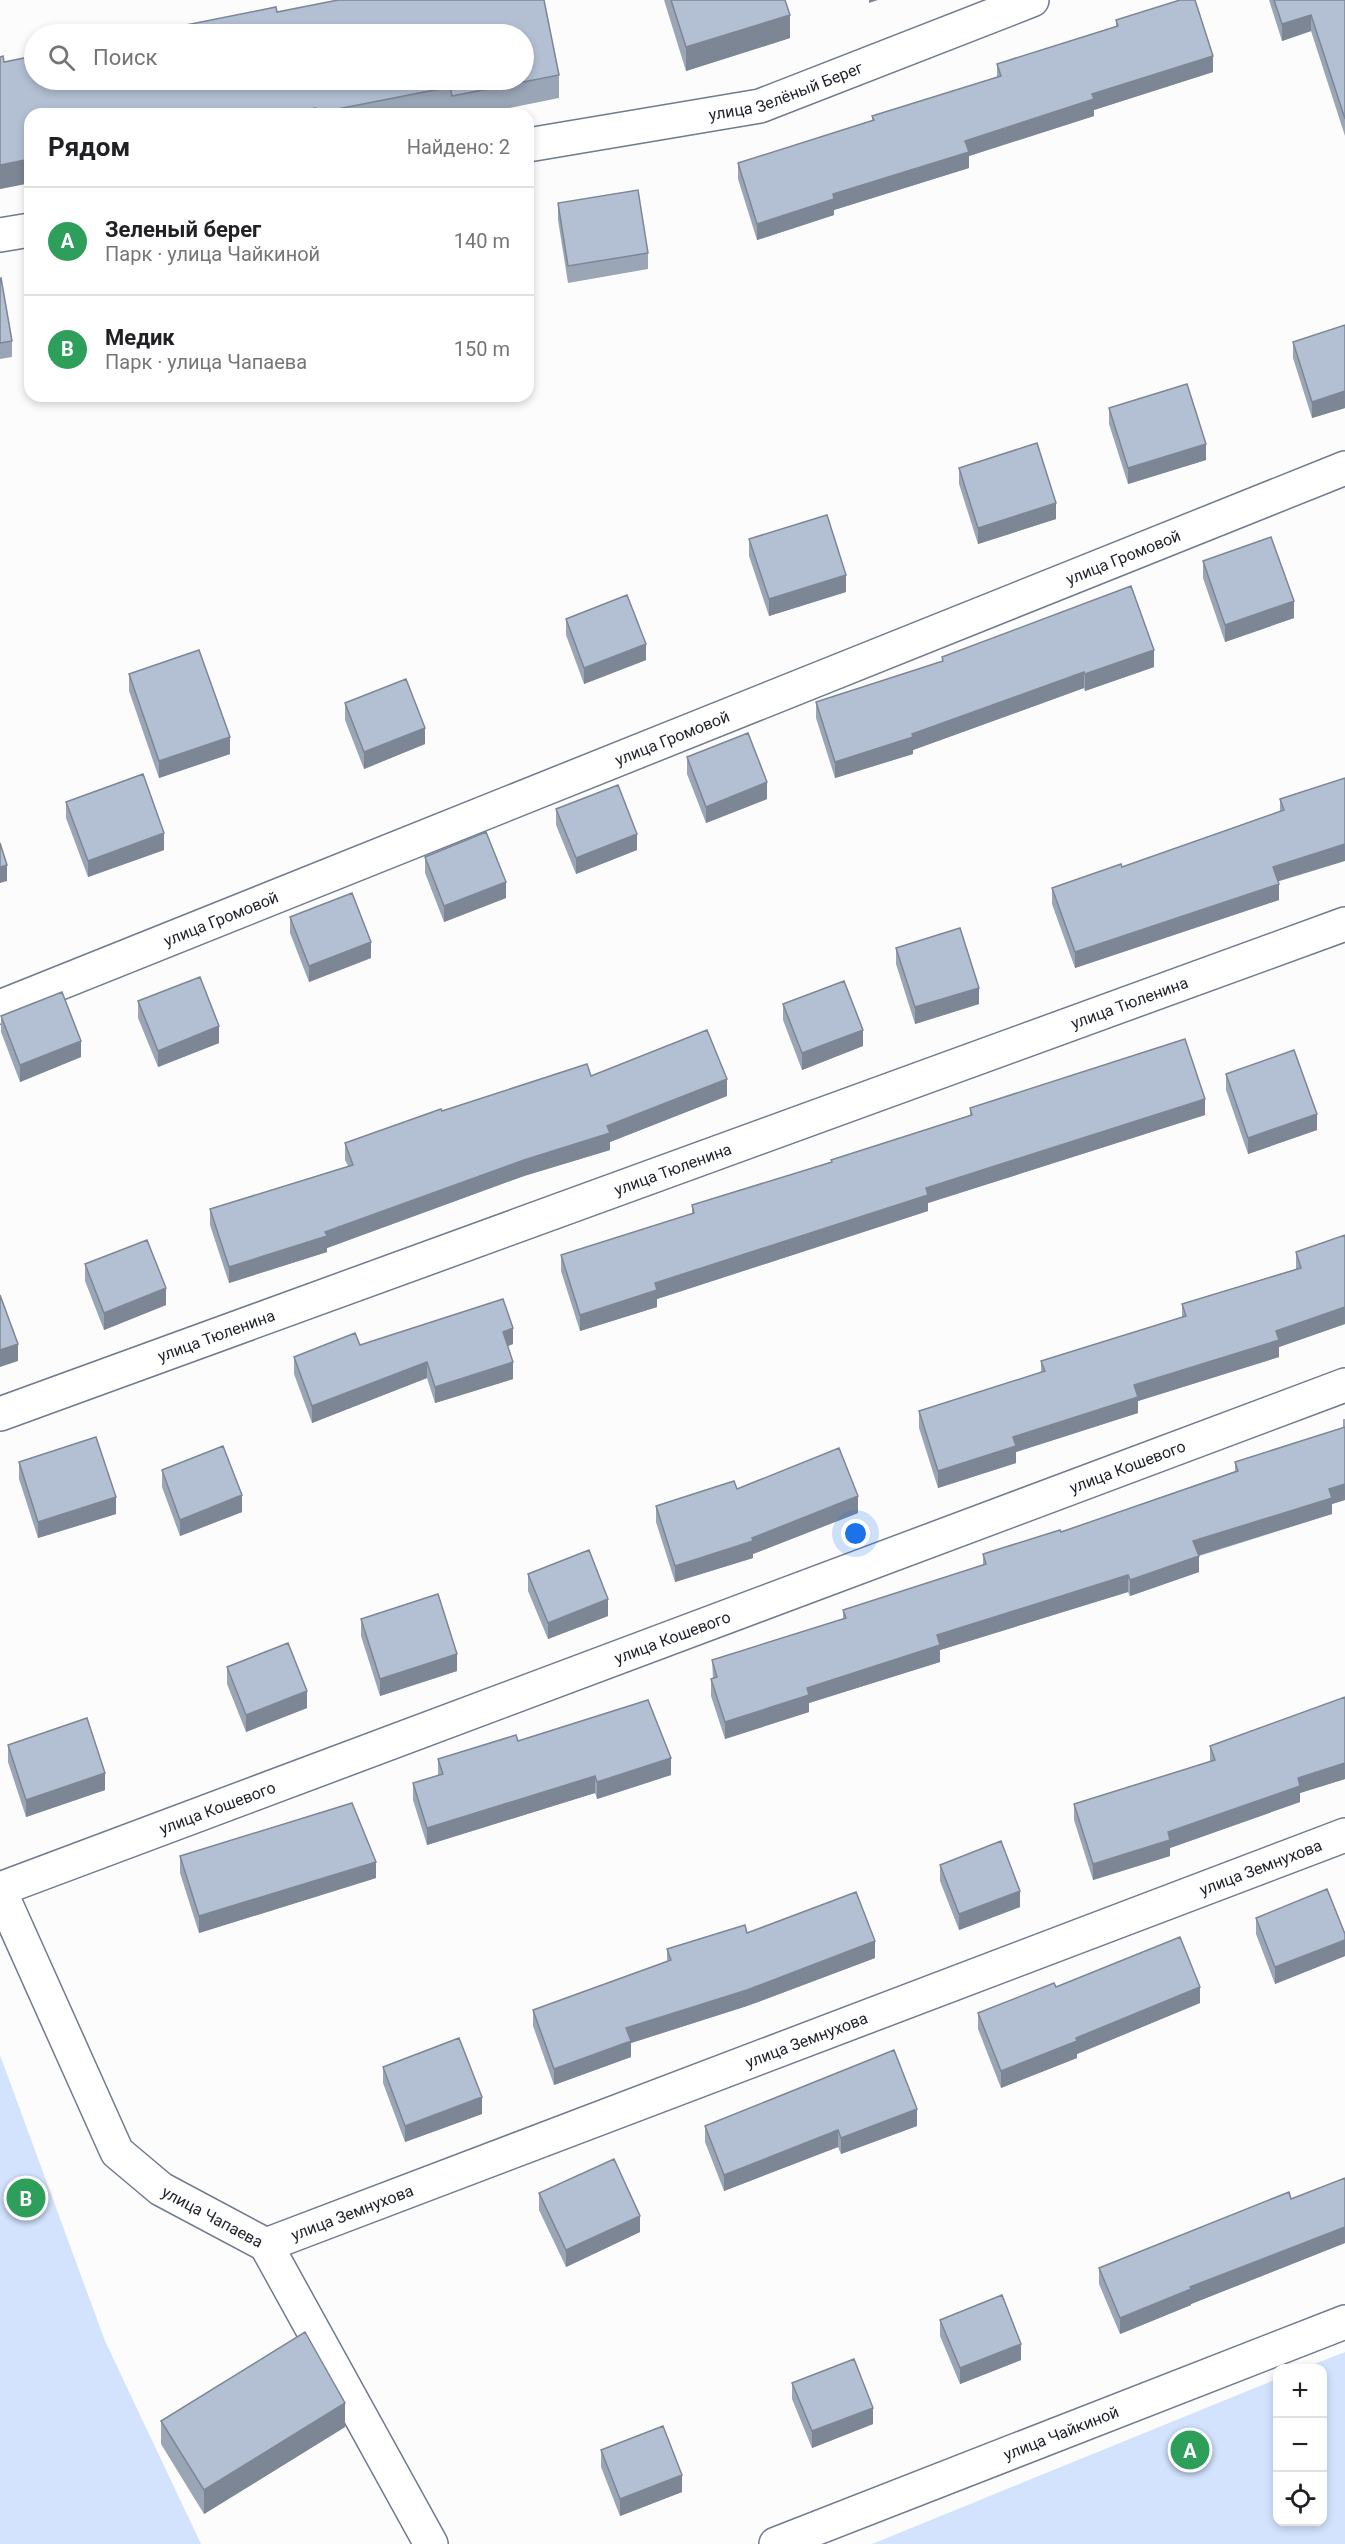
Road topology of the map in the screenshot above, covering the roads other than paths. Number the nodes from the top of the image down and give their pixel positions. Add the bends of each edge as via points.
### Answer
1 (1032, 0) edge
2 (534, 144) edge
3 (24, 231) edge
4 (0, 235) edge
5 (1345, 468) edge
6 (1345, 924) edge
7 (0, 1007) edge
8 (1345, 1385) edge
9 (0, 1414) edge
10 (1345, 1836) edge
11 (0, 1890) edge
12 (266, 2245) junction
13 (1345, 2322) edge
14 (431, 2544) edge
15 (776, 2544) edge

1 - 2 street, улица Зелёный Берег via 760,106
3 - 4 street
5 - 7 street, улица Громовой
6 - 9 street, улица Тюленина
8 - 11 street, улица Кошевого
10 - 12 street, улица Земнухова
11 - 12 street, улица Чапаева via 117,2152 161,2190
12 - 14 street, улица Чапаева
13 - 15 street, улица Чайкиной

